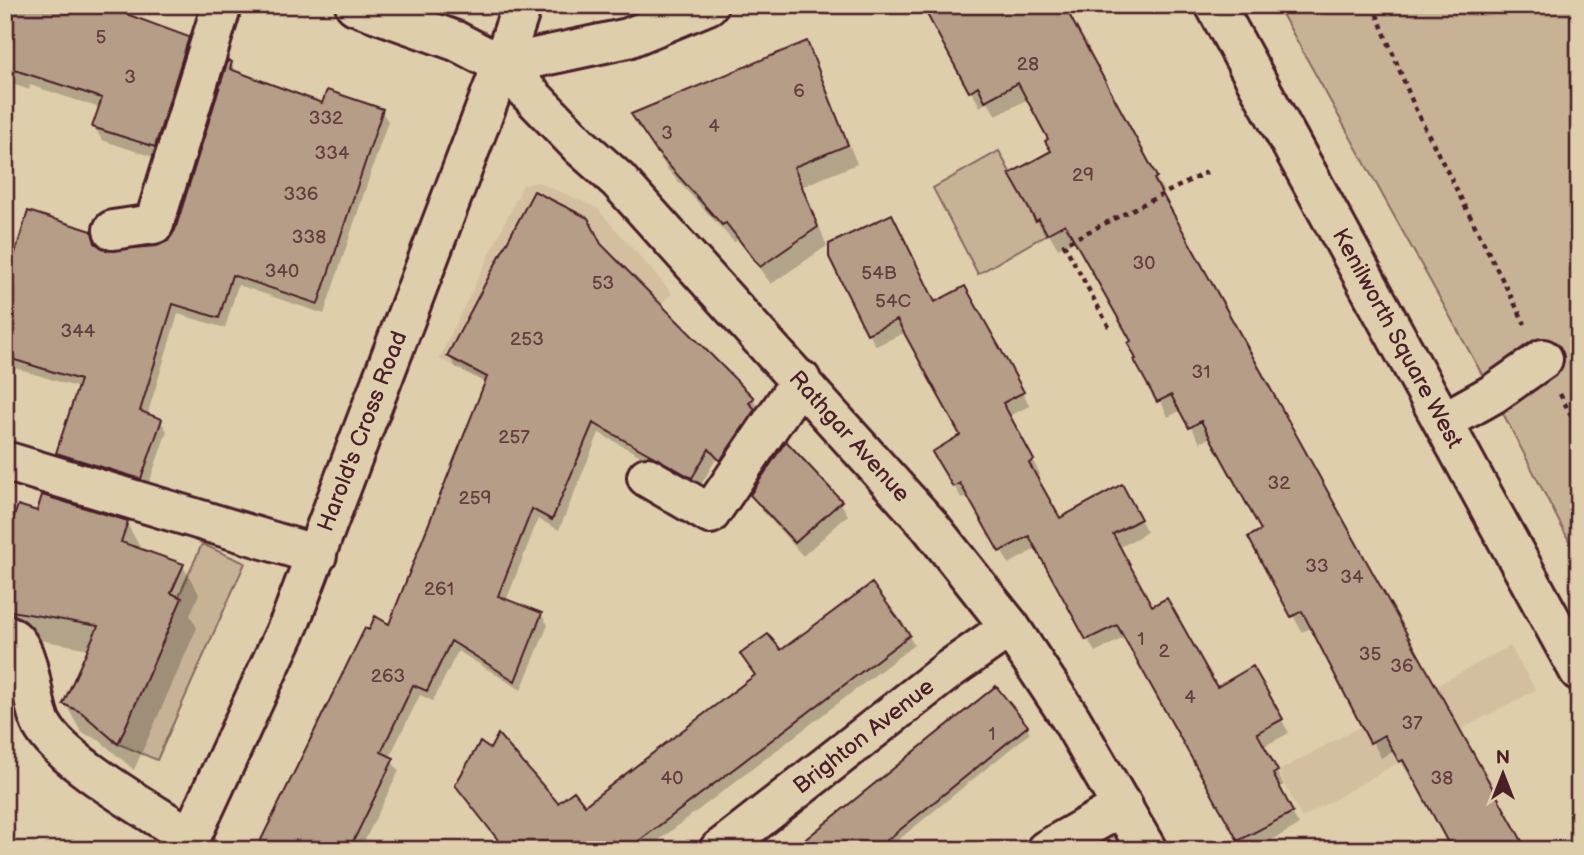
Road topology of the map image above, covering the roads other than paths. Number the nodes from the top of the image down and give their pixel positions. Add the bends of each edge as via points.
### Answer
1 (222, 5) edge
2 (355, 5) edge
3 (522, 5) edge
4 (708, 5) edge
5 (1215, 5) edge
6 (502, 65) junction
7 (113, 230) dead end
8 (1542, 359) road end
9 (801, 380) junction
10 (1443, 422) junction
11 (5, 461) edge
12 (647, 477) dead end
13 (317, 555) junction
14 (1010, 627) junction
15 (5, 634) edge
16 (1579, 671) edge
17 (1123, 806) junction
18 (188, 844) edge
19 (719, 850) edge
20 (1046, 850) edge
21 (1147, 850) edge

1 - 7 street via 154,224
2 - 6 street, Rathgar Avenue via 456,41
3 - 6 street, Harold's Cross Road
4 - 6 street via 628,38
5 - 10 street, Kenilworth Square West
6 - 9 street, Rathgar Avenue via 618,180
6 - 13 street, Harold's Cross Road
8 - 10 street
9 - 12 street via 710,514
9 - 14 street, Rathgar Avenue via 930,526
10 - 16 street, Kenilworth Square West
11 - 13 street
13 - 18 street, Harold's Cross Road
14 - 17 street, Rathgar Avenue via 1037,663
14 - 19 street, Brighton Avenue
15 - 18 street via 24,651 41,723 59,749
17 - 20 street
17 - 21 street, Rathgar Avenue

